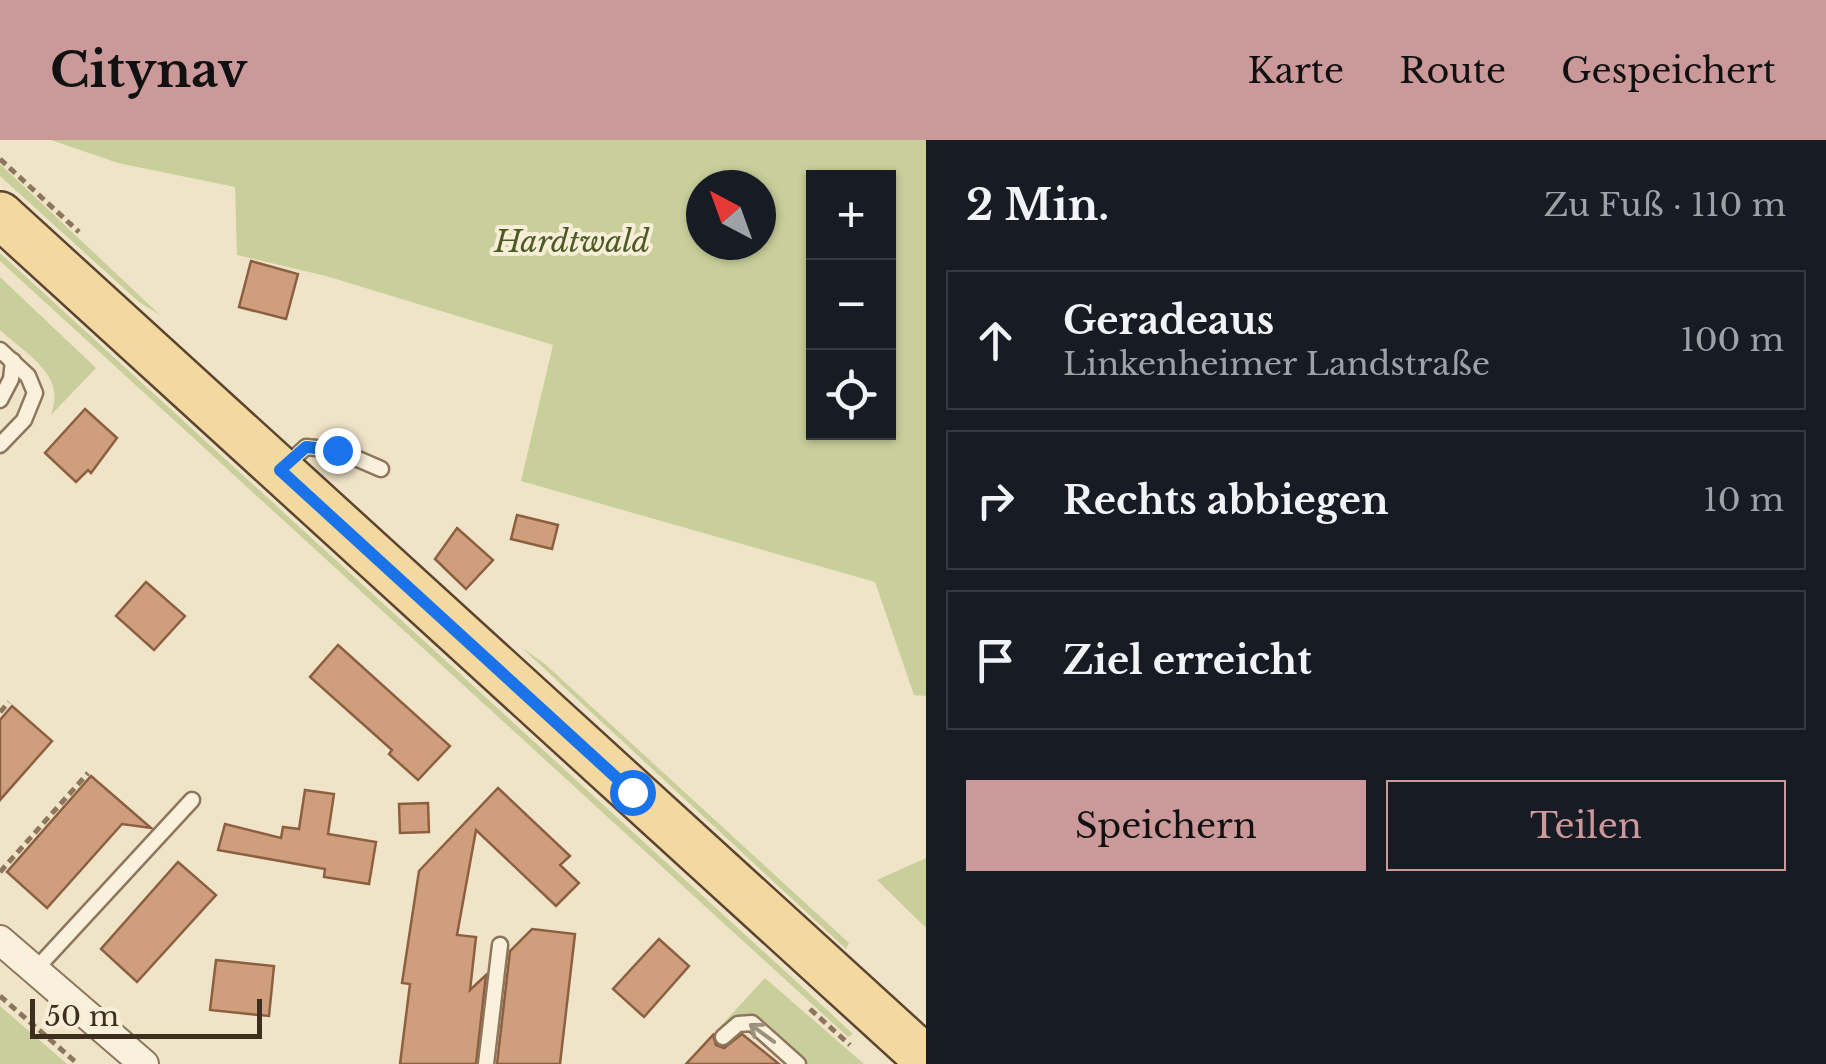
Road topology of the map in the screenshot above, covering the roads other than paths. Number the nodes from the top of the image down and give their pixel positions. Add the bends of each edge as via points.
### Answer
1 (0, 215) edge
2 (0, 350) edge
3 (13, 362) junction
4 (0, 400) edge
5 (0, 445) edge
6 (381, 469) dead end
7 (280, 470) junction
8 (192, 800) dead end
9 (0, 940) edge
10 (500, 945) dead end
11 (36, 968) junction
12 (723, 1036) dead end
13 (926, 1059) edge
14 (144, 1064) edge
15 (486, 1064) edge
16 (798, 1064) edge

1 - 7 main road
2 - 3 lane
3 - 4 lane
3 - 5 lane via 35,393 24,420
6 - 7 lane via 337,450 306,447
7 - 13 main road
8 - 11 lane
9 - 11 street
10 - 15 lane
11 - 14 street
16 -> 12 lane via 752,1023

